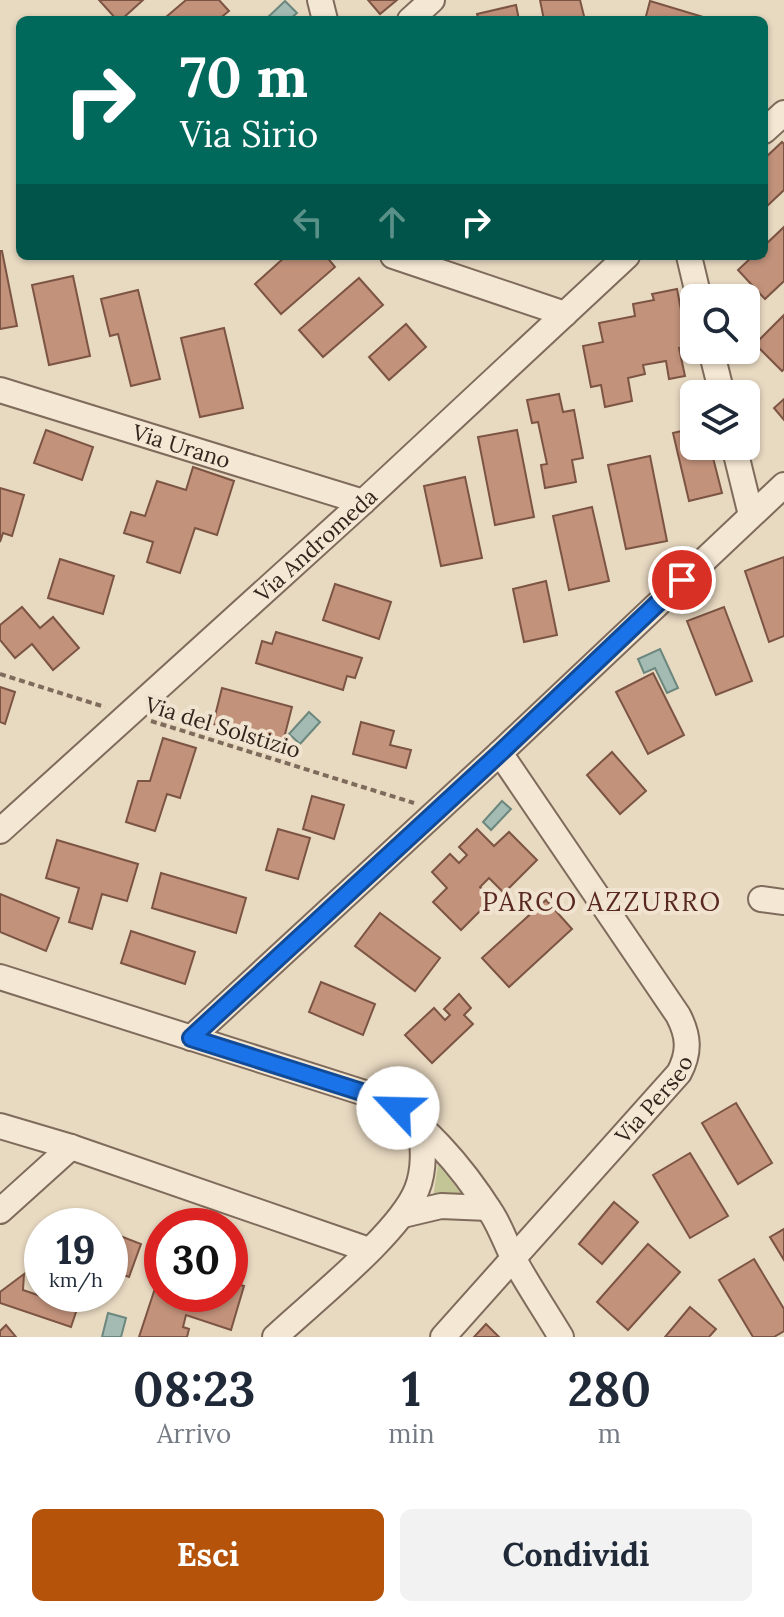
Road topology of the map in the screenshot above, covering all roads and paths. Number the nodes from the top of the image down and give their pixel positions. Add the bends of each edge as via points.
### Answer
1 (432, 0) edge
2 (414, 16) edge
3 (784, 113) edge
4 (768, 127) edge
5 (405, 260) edge
6 (623, 260) edge
7 (690, 260) edge
8 (696, 284) edge
9 (565, 314) junction
10 (1, 391) edge
11 (737, 460) edge
12 (784, 485) edge
13 (363, 502) junction
14 (751, 515) junction
15 (0, 674) edge
16 (128, 714) junction
17 (500, 753) junction
18 (437, 811) junction
19 (0, 831) edge
20 (0, 977) edge
21 (191, 1038) junction
22 (0, 1126) edge
23 (421, 1127) junction
24 (71, 1147) junction
25 (488, 1208) junction
26 (0, 1211) edge
27 (403, 1215) junction
28 (369, 1250) junction
29 (514, 1260) junction
30 (275, 1337) edge
31 (443, 1337) edge
32 (561, 1337) edge

1 - 2 street
3 - 4 street
5 - 9 street
6 - 9 street, Via Andromeda
7 - 8 street
9 - 13 street, Via Andromeda
10 - 13 street, Via Urano
11 - 14 street
12 - 14 street
13 - 16 street, Via Andromeda
14 - 17 street
15 - 16 path, Via del Solstizio
16 - 18 path, Via del Solstizio
16 - 19 street, Via Andromeda
17 - 18 street
17 - 29 street, Via Perseo via 678,1015 688,1047 679,1073
18 - 21 street
20 - 21 street
21 - 23 street via 385,1100
22 - 24 street
23 - 25 street
23 - 27 street via 421,1178
24 - 26 street
24 - 28 street
25 - 27 street via 441,1206
25 - 29 street
27 - 28 street
28 - 30 street
29 - 31 street, Via Perseo
29 - 32 street

